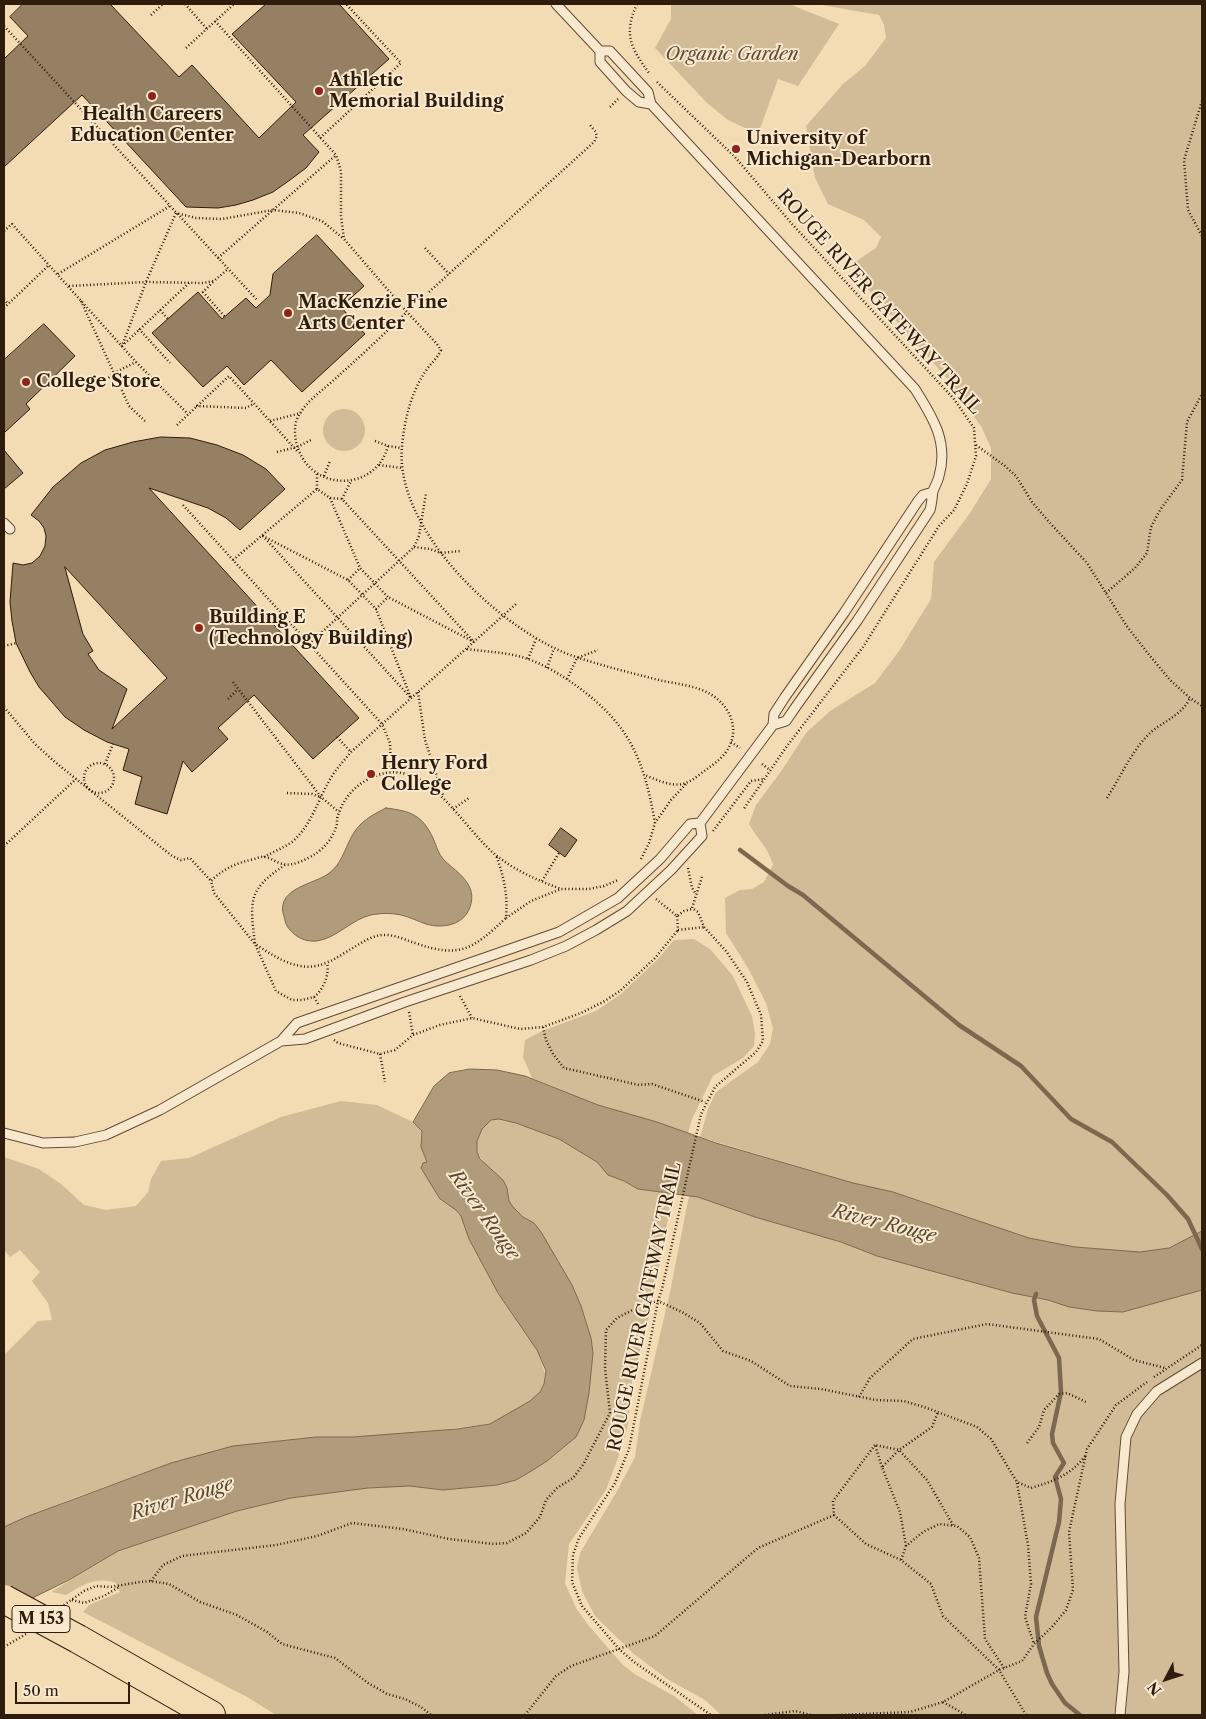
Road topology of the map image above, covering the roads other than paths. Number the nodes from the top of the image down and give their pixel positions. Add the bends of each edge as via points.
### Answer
1 (556, 4) edge
2 (600, 51) junction
3 (651, 104) junction
4 (933, 492) junction
5 (773, 726) junction
6 (700, 823) junction
7 (281, 1042) junction
8 (4, 1133) edge
9 (1202, 1363) edge
10 (4, 1599) edge
11 (211, 1715) edge
12 (1120, 1715) edge

1 - 2 lane
2 - 3 lane via 610,52 648,92
2 - 3 lane via 600,62 626,92 639,102
3 - 4 lane via 916,389 934,418 941,443 942,459
4 - 5 lane via 918,500 781,703 774,714
4 - 5 lane via 930,510 857,621 786,721
5 - 6 lane
6 - 7 lane via 690,824 660,860 618,898 559,932 297,1024
6 - 7 lane via 702,836 627,911 566,946 305,1039
7 - 8 lane via 160,1110 106,1135 75,1142 43,1143
9 - 12 lane via 1157,1391 1137,1414 1126,1437 1120,1504 1124,1672
10 - 11 main road, M 153, bridge

